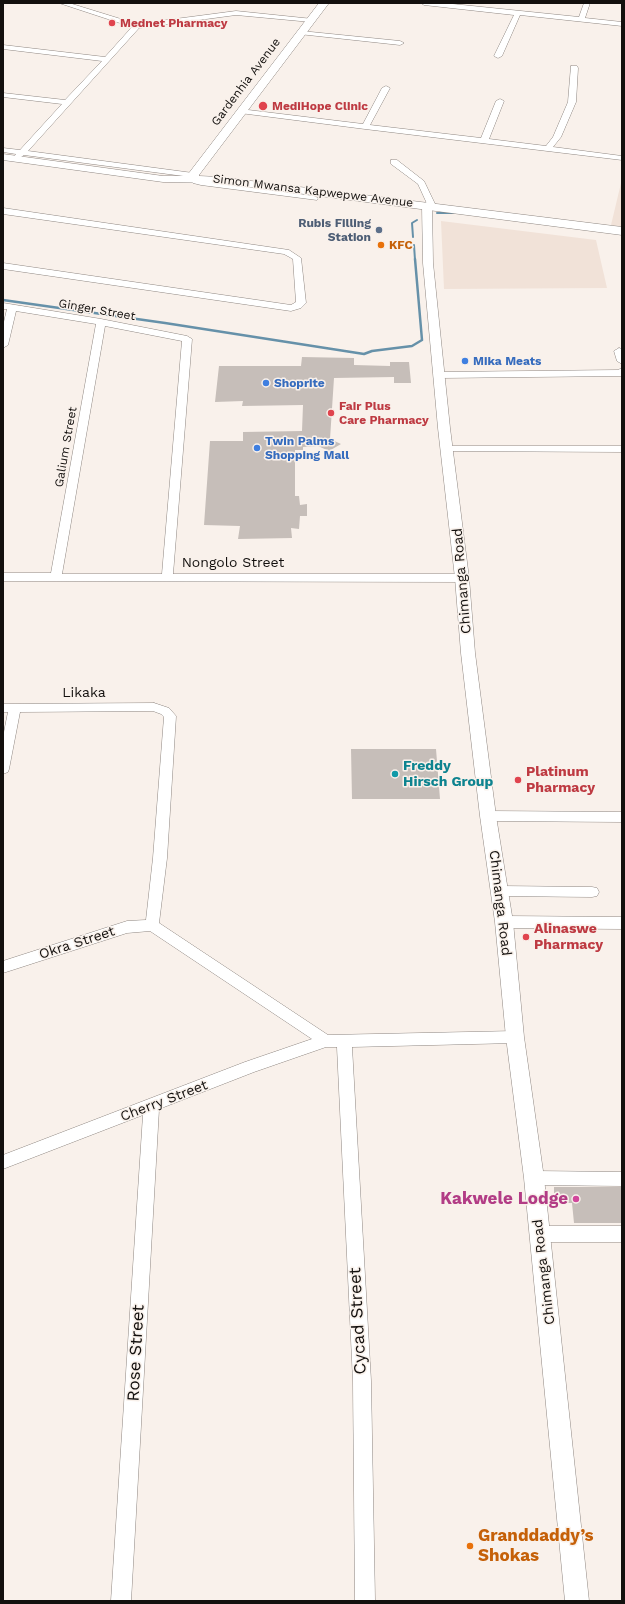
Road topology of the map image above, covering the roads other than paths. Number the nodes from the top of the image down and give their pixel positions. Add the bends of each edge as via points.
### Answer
1 (63, 3) edge
2 (324, 3) edge
3 (424, 3) edge
4 (587, 3) edge
5 (518, 13) junction
6 (311, 20) junction
7 (581, 20) junction
8 (622, 24) edge
9 (137, 26) junction
10 (301, 33) junction
11 (400, 43) dead end
12 (3, 47) edge
13 (498, 56) dead end
14 (107, 59) junction
15 (574, 68) dead end
16 (386, 88) dead end
17 (3, 95) edge
18 (500, 101) dead end
19 (68, 103) junction
20 (240, 112) junction
21 (365, 127) junction
22 (484, 141) junction
23 (548, 149) junction
24 (3, 150) edge
25 (19, 156) junction
26 (3, 157) edge
27 (622, 158) edge
28 (394, 162) dead end
29 (194, 177) junction
30 (314, 198) dead end
31 (429, 205) junction
32 (3, 211) edge
33 (622, 231) edge
34 (3, 266) edge
35 (8, 307) edge
36 (101, 322) junction
37 (3, 345) edge
38 (619, 351) dead end
39 (622, 361) edge
40 (622, 371) edge
41 (440, 375) junction
42 (448, 449) junction
43 (622, 449) edge
44 (3, 577) edge
45 (56, 578) junction
46 (166, 578) junction
47 (462, 578) junction
48 (9, 708) edge
49 (3, 769) edge
50 (488, 816) junction
51 (622, 817) edge
52 (499, 891) junction
53 (592, 892) dead end
54 (504, 922) junction
55 (622, 922) edge
56 (152, 925) junction
57 (3, 968) edge
58 (515, 1037) junction
59 (326, 1041) junction
60 (344, 1041) junction
61 (151, 1106) junction
62 (3, 1162) edge
63 (534, 1178) junction
64 (622, 1178) edge
65 (540, 1234) junction
66 (622, 1234) edge
67 (121, 1601) edge
68 (366, 1601) edge
69 (577, 1601) edge

1 - 9 street
2 - 6 main road, Gardenhia Avenue
3 - 5 street
4 - 7 street
5 - 7 street
5 - 13 street
6 - 9 street via 236,13
6 - 10 main road, Gardenhia Avenue
7 - 8 street
9 - 14 street
10 - 11 street
10 - 20 main road, Gardenhia Avenue
12 - 14 street
14 - 19 street
15 - 23 street via 572,102 557,137
16 - 21 street
17 - 19 street
18 - 22 street
19 - 25 street
20 - 21 street
20 - 29 main road, Gardenhia Avenue
21 - 22 street
22 - 23 street
23 - 27 street
24 - 25 street
25 - 26 main road, Simon Mwansa Kapwepwe Avenue
25 - 29 main road, Simon Mwansa Kapwepwe Avenue via 162,179
28 - 31 street via 421,183
29 - 30 street via 201,183
29 - 31 main road, Simon Mwansa Kapwepwe Avenue
31 - 33 main road, Simon Mwansa Kapwepwe Avenue
31 - 41 street, Chimanga Road via 428,263
32 - 34 street via 286,252 297,258 301,303 291,308
35 - 36 street, Ginger Street
35 - 37 street
36 - 45 street, Galium Street
36 - 46 street, Ginger Street via 187,340
38 - 39 street
40 - 41 street
41 - 42 street, Chimanga Road
42 - 43 street
42 - 47 street, Chimanga Road
44 - 45 street, Nongolo Street
45 - 46 street, Nongolo Street
46 - 47 street, Nongolo Street
47 - 50 street, Chimanga Road
48 - 49 street
48 - 56 street, Likaka via 154,707 170,716 160,858
50 - 51 street
50 - 52 street, Chimanga Road
52 - 53 street
52 - 54 street, Chimanga Road
54 - 55 street
54 - 58 street, Chimanga Road
56 - 57 street, Okra Street via 127,927
56 - 59 street
58 - 60 street
58 - 63 street, Chimanga Road
59 - 60 street
59 - 61 street, Cherry Street via 250,1067
60 - 68 street, Cycad Street via 362,1381
61 - 62 street, Cherry Street
61 - 67 street, Rose Street
63 - 64 street
63 - 65 street, Chimanga Road
65 - 66 street
65 - 69 street, Chimanga Road

